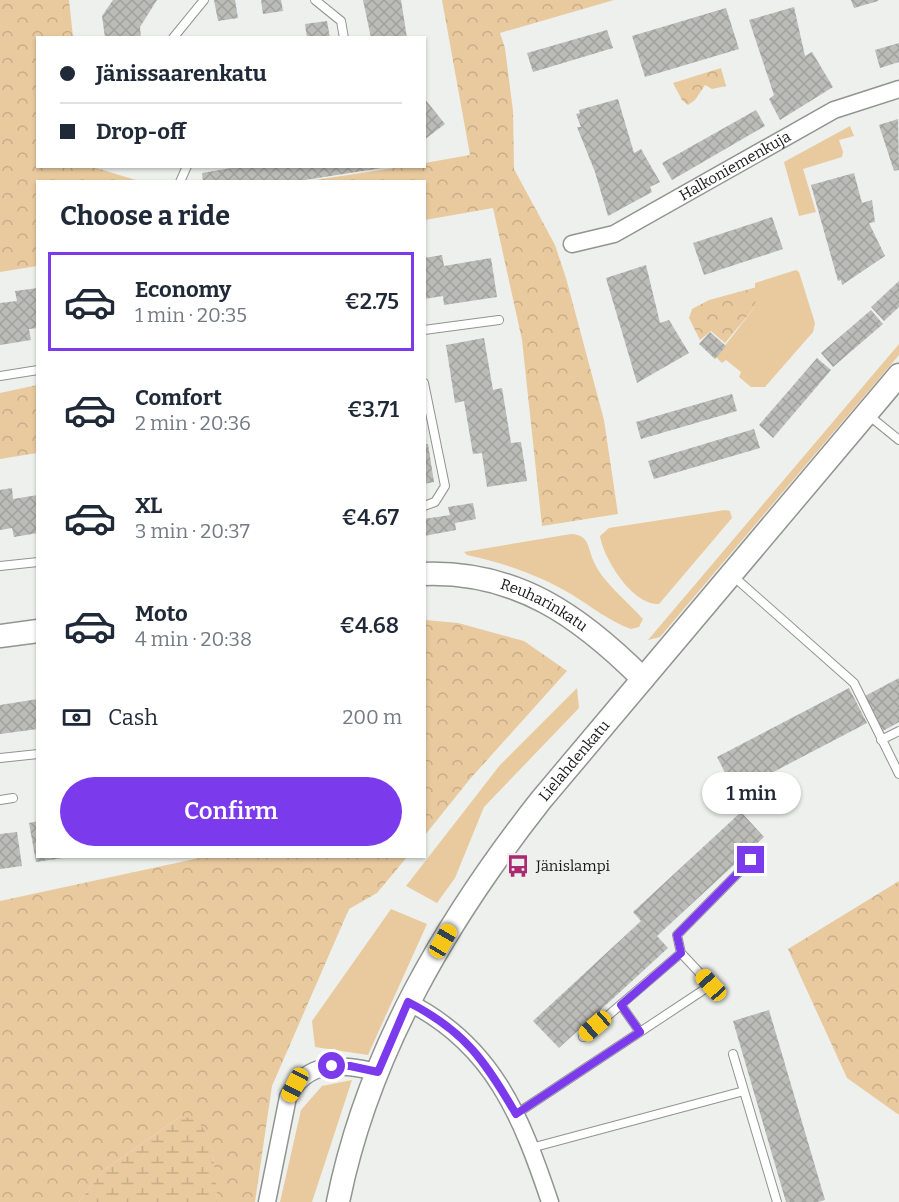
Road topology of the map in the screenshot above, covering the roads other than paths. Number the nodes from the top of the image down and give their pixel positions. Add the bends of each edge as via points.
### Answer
1 (204, 0) edge
2 (315, 0) edge
3 (174, 36) edge
4 (344, 36) edge
5 (899, 89) edge
6 (572, 244) dead end
7 (499, 320) dead end
8 (426, 330) edge
9 (36, 370) edge
10 (899, 375) edge
11 (0, 376) edge
12 (426, 393) edge
13 (867, 414) junction
14 (899, 440) edge
15 (426, 505) edge
16 (36, 562) edge
17 (0, 566) edge
18 (426, 574) edge
19 (731, 574) junction
20 (36, 631) edge
21 (0, 636) edge
22 (644, 679) junction
23 (899, 731) edge
24 (881, 740) junction
25 (36, 754) edge
26 (0, 758) edge
27 (899, 774) edge
28 (13, 798) dead end
29 (0, 800) edge
30 (751, 860) dead end
31 (681, 953) junction
32 (408, 1002) junction
33 (621, 1005) junction
34 (640, 1032) junction
35 (583, 1037) dead end
36 (733, 1054) dead end
37 (378, 1072) junction
38 (744, 1091) junction
39 (516, 1114) junction
40 (531, 1148) junction
41 (267, 1202) edge
42 (338, 1202) edge
43 (550, 1202) edge
44 (777, 1202) edge

1 - 3 lane
2 - 4 lane via 341,21
5 - 6 street, Halkoniemenkuja via 834,110 614,234
7 - 8 lane
9 - 11 lane
10 - 13 main road, Lielahdenkatu
12 - 15 lane via 445,486 435,502
13 - 14 lane
13 - 19 main road, Lielahdenkatu
16 - 17 lane
18 - 22 main road, Reuharinkatu via 475,576 518,587 579,623
19 - 22 main road, Lielahdenkatu
19 - 24 lane via 854,683
20 - 21 main road
22 - 32 main road, Lielahdenkatu via 498,855 454,921
23 - 24 lane
24 - 27 lane
25 - 26 lane
28 - 29 lane
30 - 31 lane via 677,935
31 - 33 lane
31 - 34 lane via 711,985
32 - 37 main road, Lielahdenkatu
32 - 39 street via 437,1017 465,1040 486,1065
33 - 34 lane
33 - 35 lane
34 - 39 lane
36 - 38 lane
37 - 41 street via 332,1066 316,1070 295,1085 288,1097
37 - 42 main road, Lielahdenkatu
38 - 40 lane
38 - 44 lane
39 - 40 street
40 - 43 street

